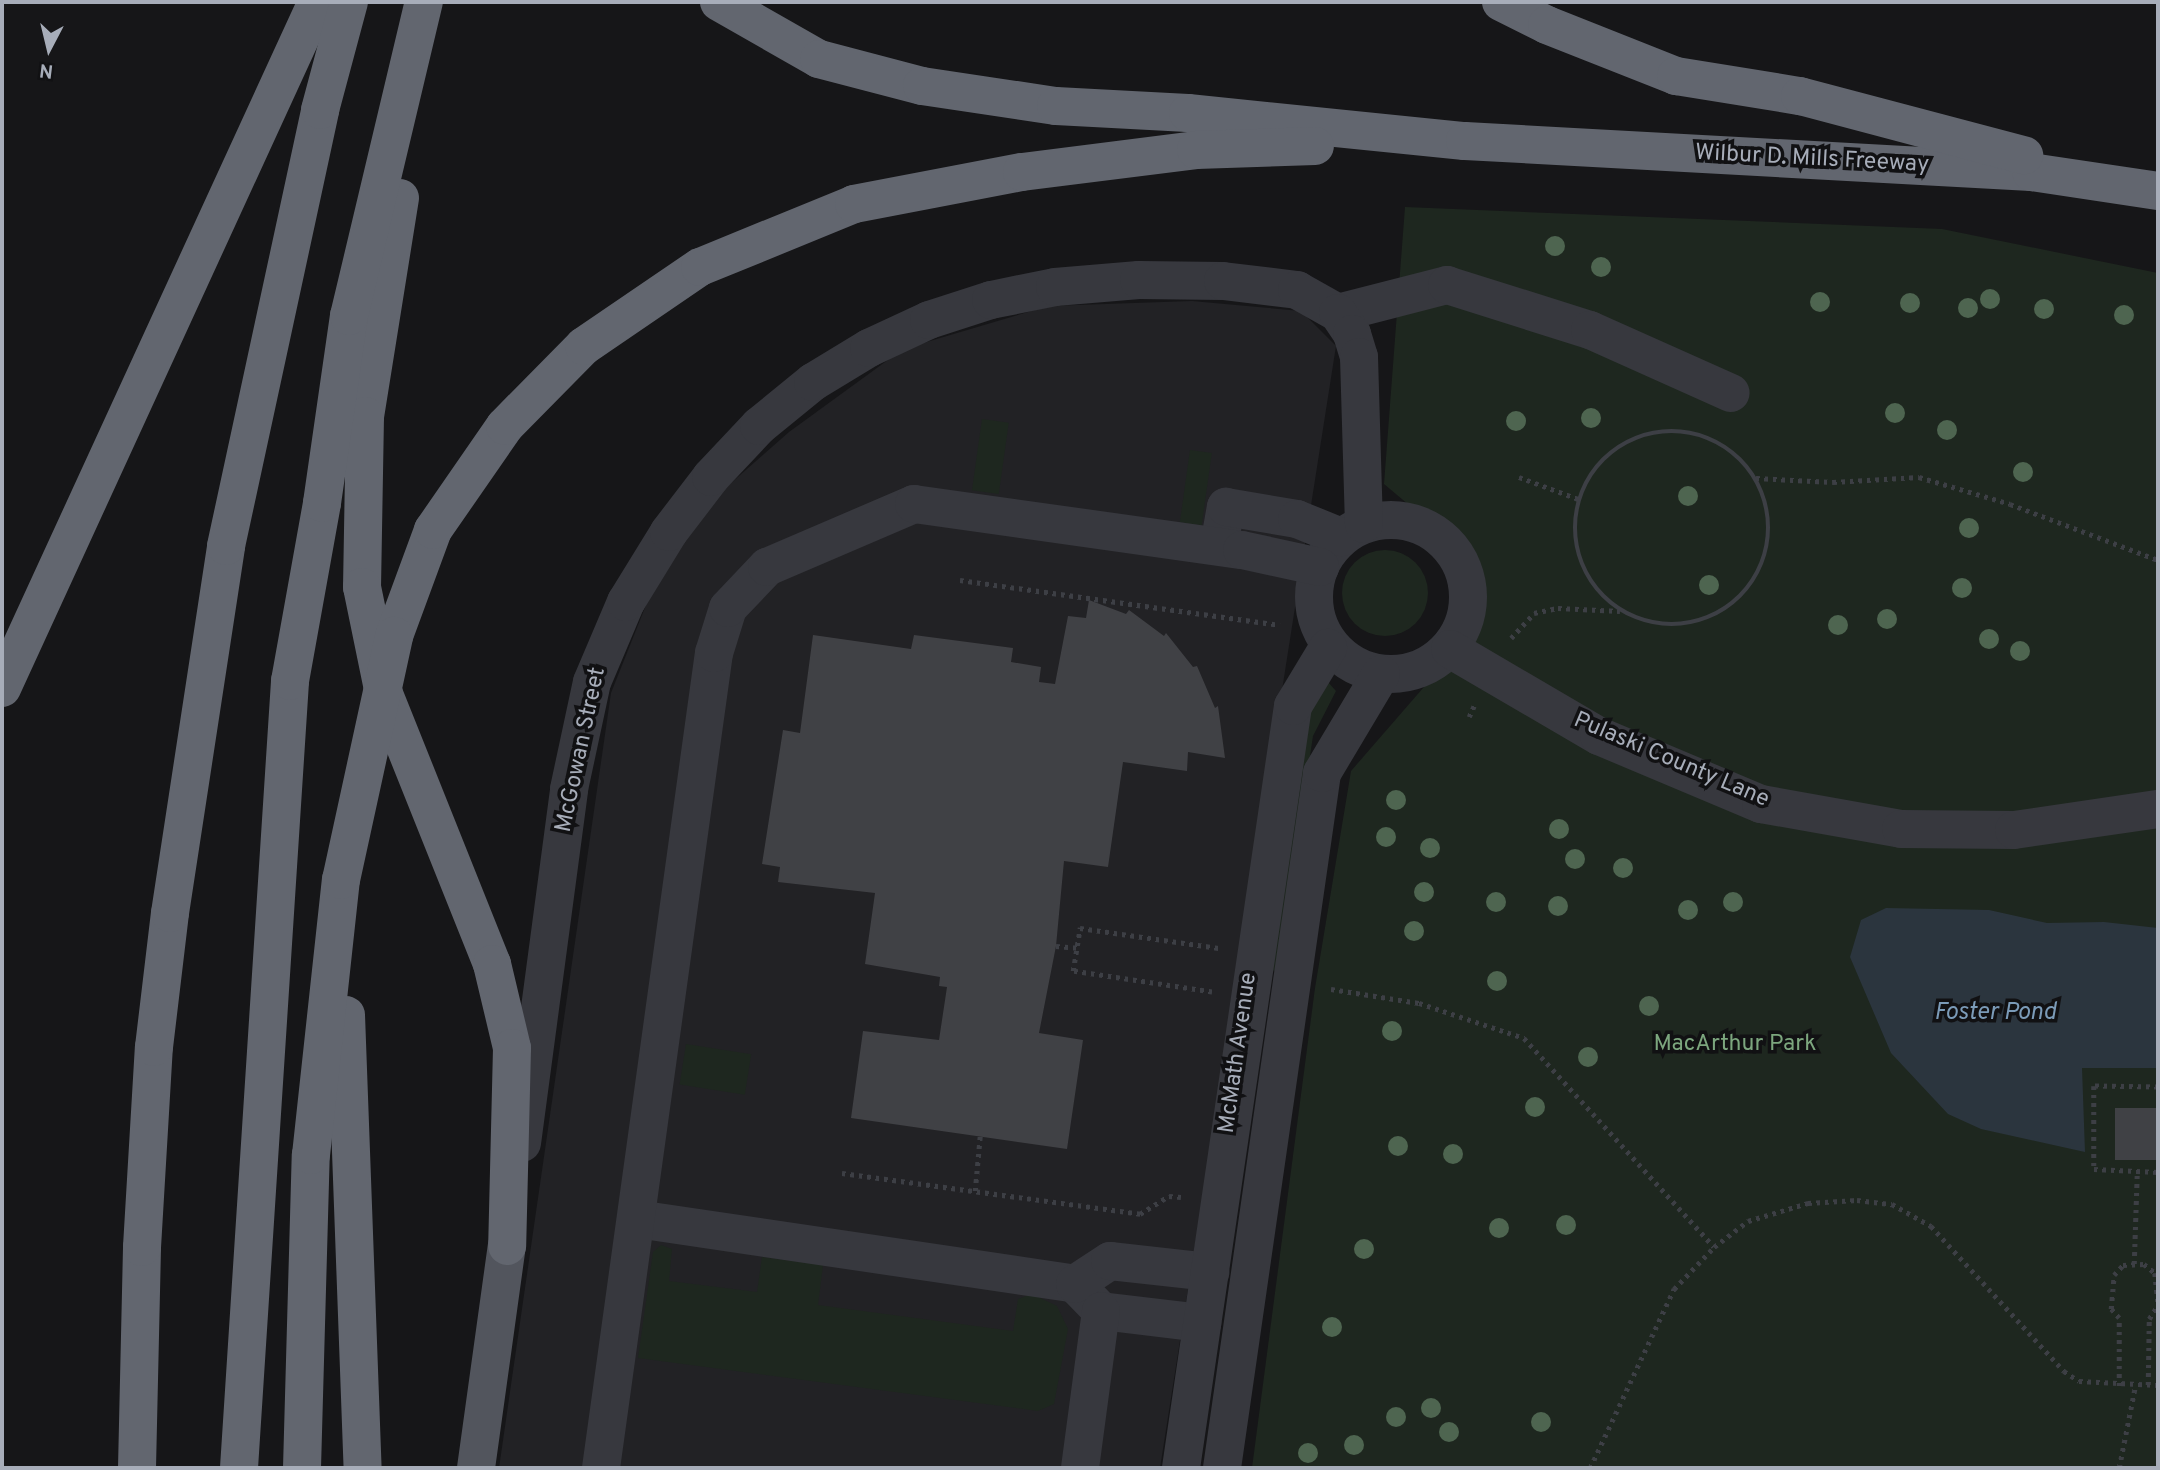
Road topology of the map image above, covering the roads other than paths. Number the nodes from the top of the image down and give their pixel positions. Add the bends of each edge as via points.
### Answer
1 (317, 2) edge
2 (349, 2) edge
3 (424, 2) edge
4 (432, 2) edge
5 (719, 2) edge
6 (1502, 2) edge
7 (1465, 141) junction
8 (2158, 190) edge
9 (1338, 313) junction
10 (1731, 393) dead end
11 (1342, 543) junction
12 (1328, 648) junction
13 (1450, 649) junction
14 (1381, 674) junction
15 (2, 688) edge
16 (2158, 809) edge
17 (341, 880) junction
18 (637, 1220) junction
19 (507, 1245) junction
20 (1210, 1272) junction
21 (1075, 1284) junction
22 (1101, 1311) junction
23 (1202, 1323) junction
24 (138, 1468) edge
25 (239, 1468) edge
26 (302, 1468) edge
27 (363, 1468) edge
28 (476, 1468) edge
29 (601, 1468) edge
30 (1080, 1468) edge
31 (1181, 1468) edge
32 (1222, 1468) edge

1 - 15 highway
2 - 24 highway via 314,136 226,546 170,913 153,1061 142,1247
3 - 25 highway via 349,316 323,503 290,681
4 - 19 highway via 365,416 362,587 384,694 492,964 512,1048
5 - 7 highway via 818,59 922,86 1056,106 1188,113
6 - 8 highway via 1547,25 1676,76 1800,96
7 - 8 highway, Wilbur D. Mills Freeway via 2031,172
7 - 17 highway, bridge via 1196,150 1022,172 854,204 700,267 584,346 505,426 433,530 394,636
9 - 10 lane via 1447,285 1590,330
9 - 11 lane via 1352,334 1359,357
9 - 19 lane, McGowan Street via 1297,290 1223,281 1139,280 1055,287 991,300 929,320 869,348 813,382 759,426 711,477 626,602 592,682 569,789
11 - 12 lane via 1314,606
11 - 13 lane via 1389,519 1415,523 1438,535 1456,554 1467,577 1469,603 1463,627
11 - 18 lane via 1297,519 1226,507 1219,546 914,504 767,568 728,608 714,653
12 - 14 lane via 1356,667
12 - 20 lane, McMath Avenue via 1293,706
13 - 14 lane via 1430,665 1407,674
13 - 16 lane, Pulaski County Lane via 1599,736 1760,804 1901,829 2014,830
14 - 32 lane, McMath Avenue via 1322,773
17 - 26 highway via 311,1155
17 - 27 highway
18 - 21 lane
18 - 29 lane
19 - 28 main road
20 - 21 lane via 1110,1261
20 - 23 lane, McMath Avenue
21 - 22 lane
22 - 23 lane
22 - 30 lane
23 - 31 lane, McMath Avenue

